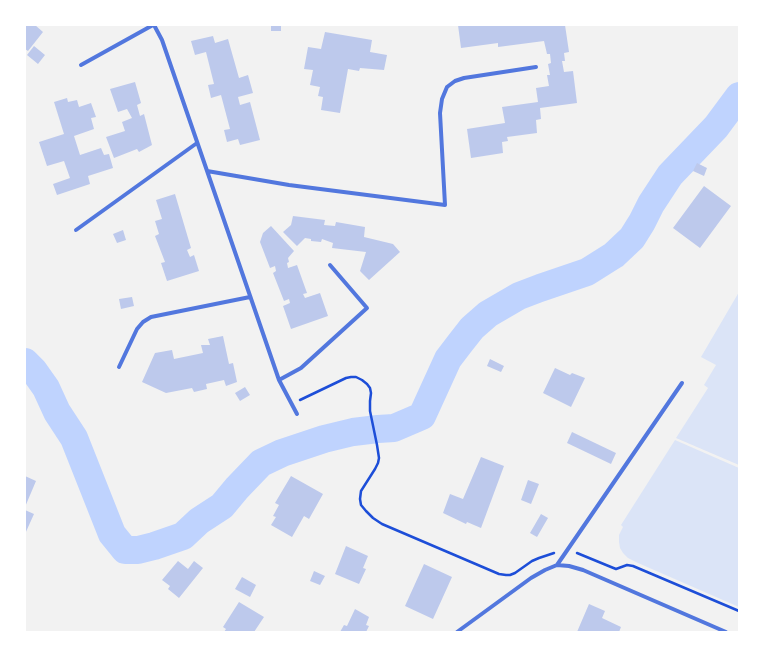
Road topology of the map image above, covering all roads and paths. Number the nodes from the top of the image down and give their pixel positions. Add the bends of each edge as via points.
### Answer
1 (154, 25) edge
2 (81, 65) dead end
3 (536, 66) dead end
4 (197, 143) junction
5 (207, 171) junction
6 (76, 230) dead end
7 (330, 265) dead end
8 (250, 297) junction
9 (119, 367) dead end
10 (279, 380) junction
11 (682, 383) dead end
12 (291, 404) junction
13 (297, 414) dead end
14 (580, 554) dead end
15 (532, 561) dead end
16 (557, 565) junction
17 (739, 611) edge
18 (457, 632) edge
19 (726, 632) edge

1 - 2 street
1 - 4 street via 162,40
3 - 5 street via 464,78 455,81 448,88 442,99 440,114 445,205 289,185
4 - 5 street
4 - 6 street
5 - 8 street
7 - 10 street via 367,308 301,368
8 - 9 street via 151,317 138,329
8 - 10 street
10 - 12 street
11 - 16 street
12 - 13 street
12 - 15 path via 346,378 356,377 362,380 370,388 370,411 379,458 361,491 361,505 366,511 382,524 500,574 515,573
14 - 17 path via 611,568 633,566
16 - 18 street via 531,578
16 - 19 street via 583,570

